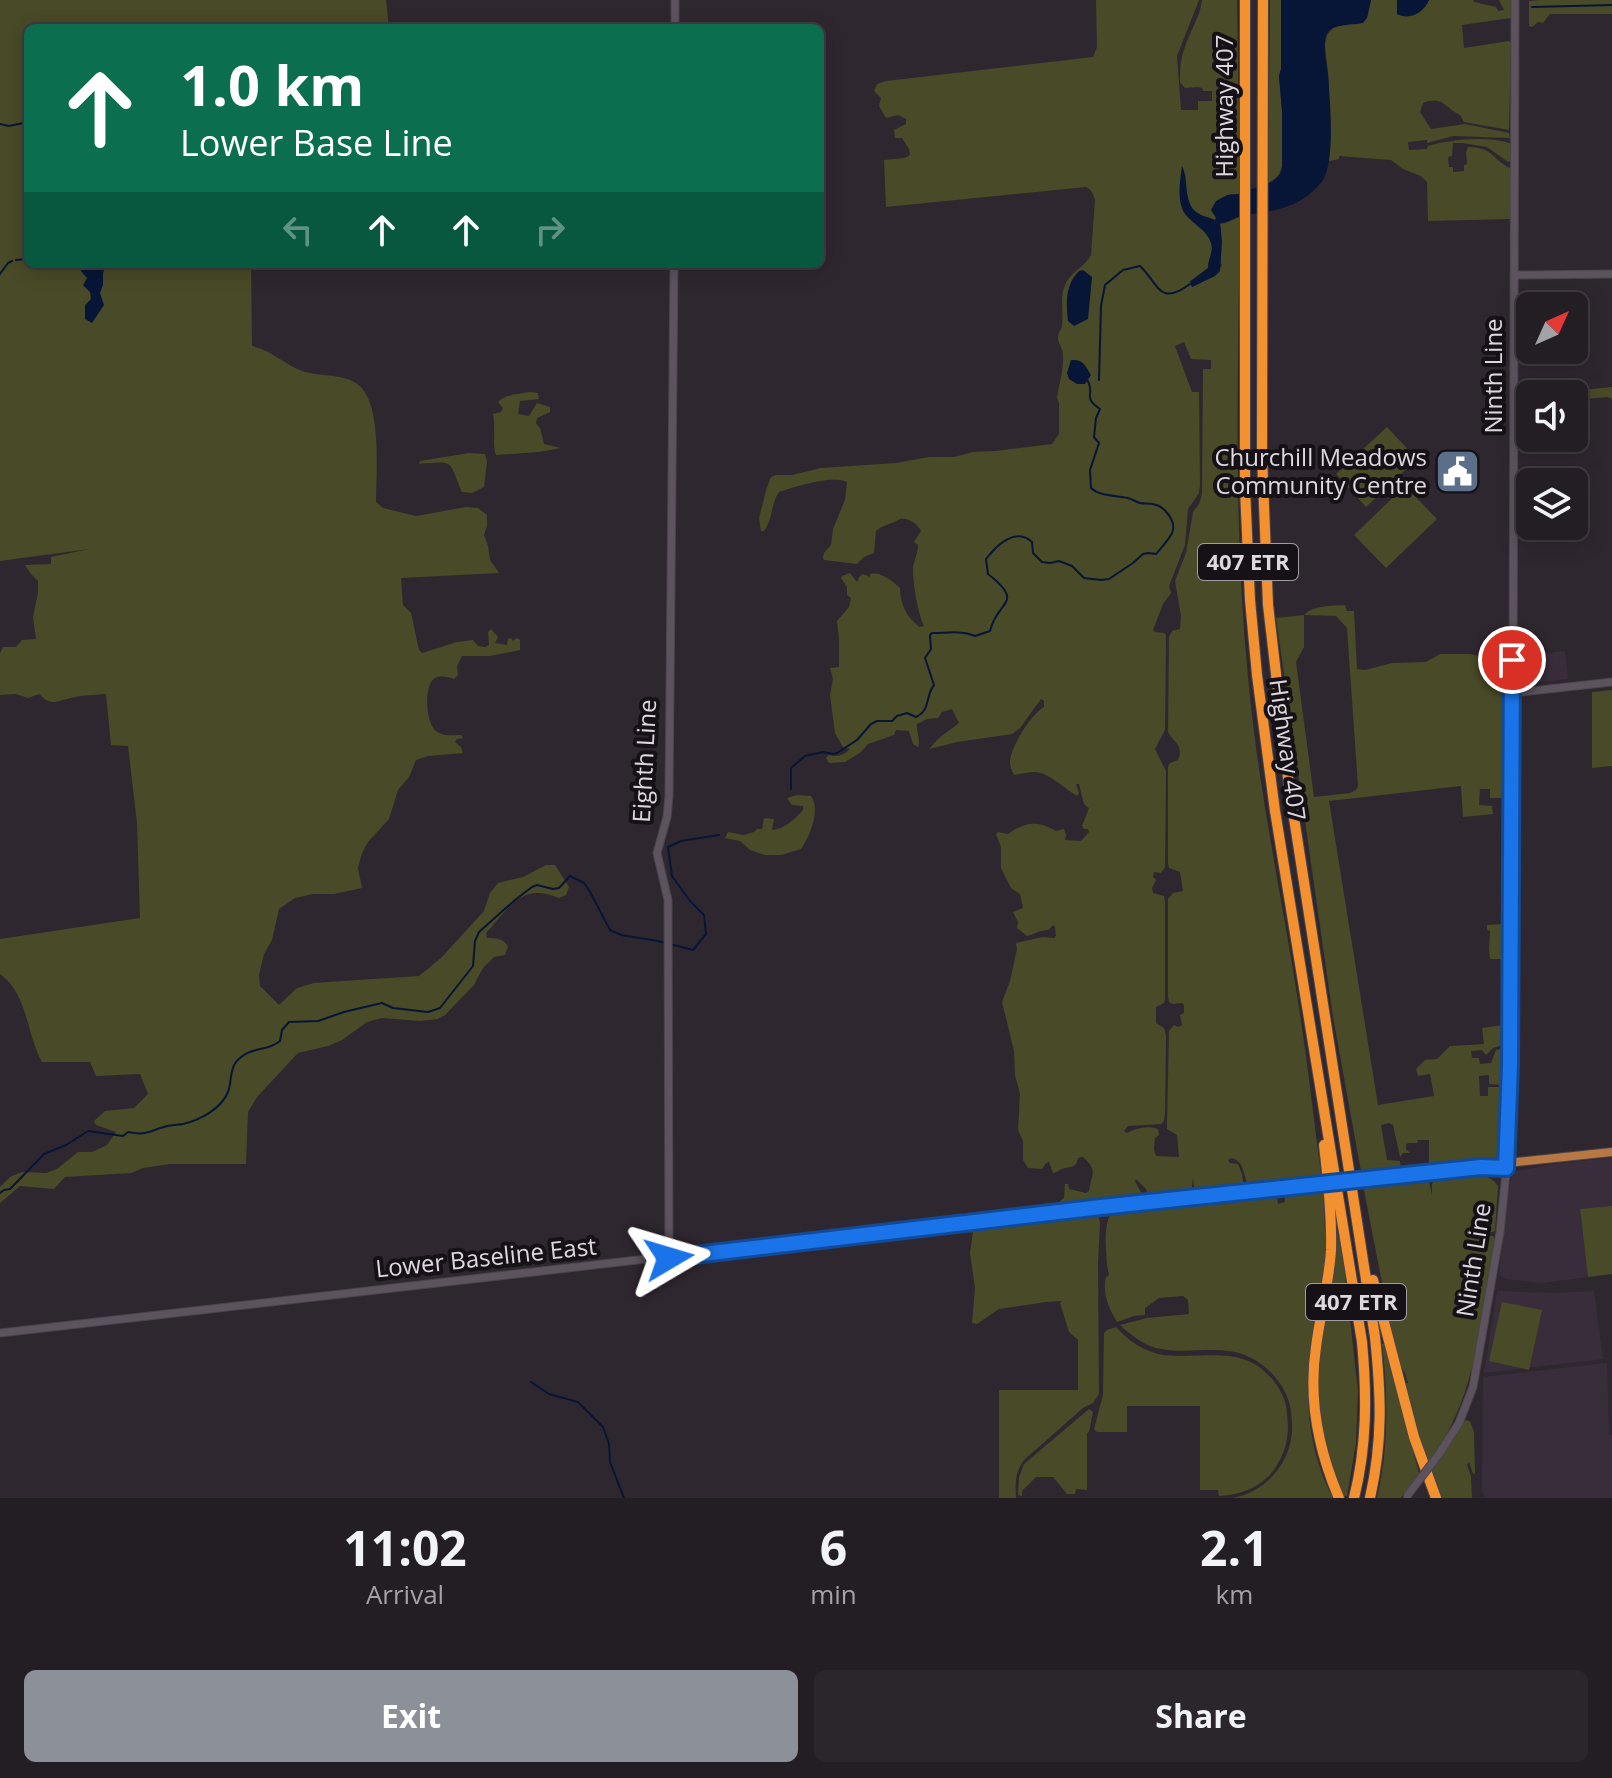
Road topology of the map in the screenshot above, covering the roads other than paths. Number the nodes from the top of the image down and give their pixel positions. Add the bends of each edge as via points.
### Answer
1 (675, 0) edge
2 (1245, 0) edge
3 (1263, 0) edge
4 (1515, 0) edge
5 (675, 24) edge
6 (674, 268) edge
7 (1612, 274) edge
8 (1514, 275) junction
9 (1612, 682) edge
10 (1513, 693) junction
11 (1323, 1107) junction
12 (1612, 1152) edge
13 (1506, 1165) junction
14 (1350, 1173) junction
15 (669, 1258) junction
16 (0, 1333) edge
17 (1414, 1437) junction
18 (1406, 1497) edge
19 (1339, 1498) edge
20 (1354, 1498) edge
21 (1370, 1498) edge
22 (1430, 1498) edge
23 (1436, 1498) edge

1 - 5 main road
2 - 11 highway, Highway 407 / 407 ETR via 1245,489 1255,660
3 - 14 highway, Highway 407 / 407 ETR via 1263,500 1268,605 1289,786
4 - 8 main road, Ninth Line
6 - 15 main road, Eighth Line via 669,796 657,853 667,890 669,941
7 - 8 main road
8 - 10 main road, Ninth Line
9 - 10 main road
10 - 13 main road, Ninth Line
11 - 19 highway via 1331,1250 1313,1389 1320,1445
11 - 20 highway, Highway 407 / 407 ETR via 1365,1382
12 - 13 main road
13 - 15 main road, Lower Baseline East, bridge
13 - 18 main road, Ninth Line, bridge via 1473,1387 1459,1423
14 - 17 highway
14 - 21 highway, Highway 407 / 407 ETR via 1379,1375 1381,1426
15 - 16 main road, Lower Baseline East
17 - 22 highway
17 - 23 highway

